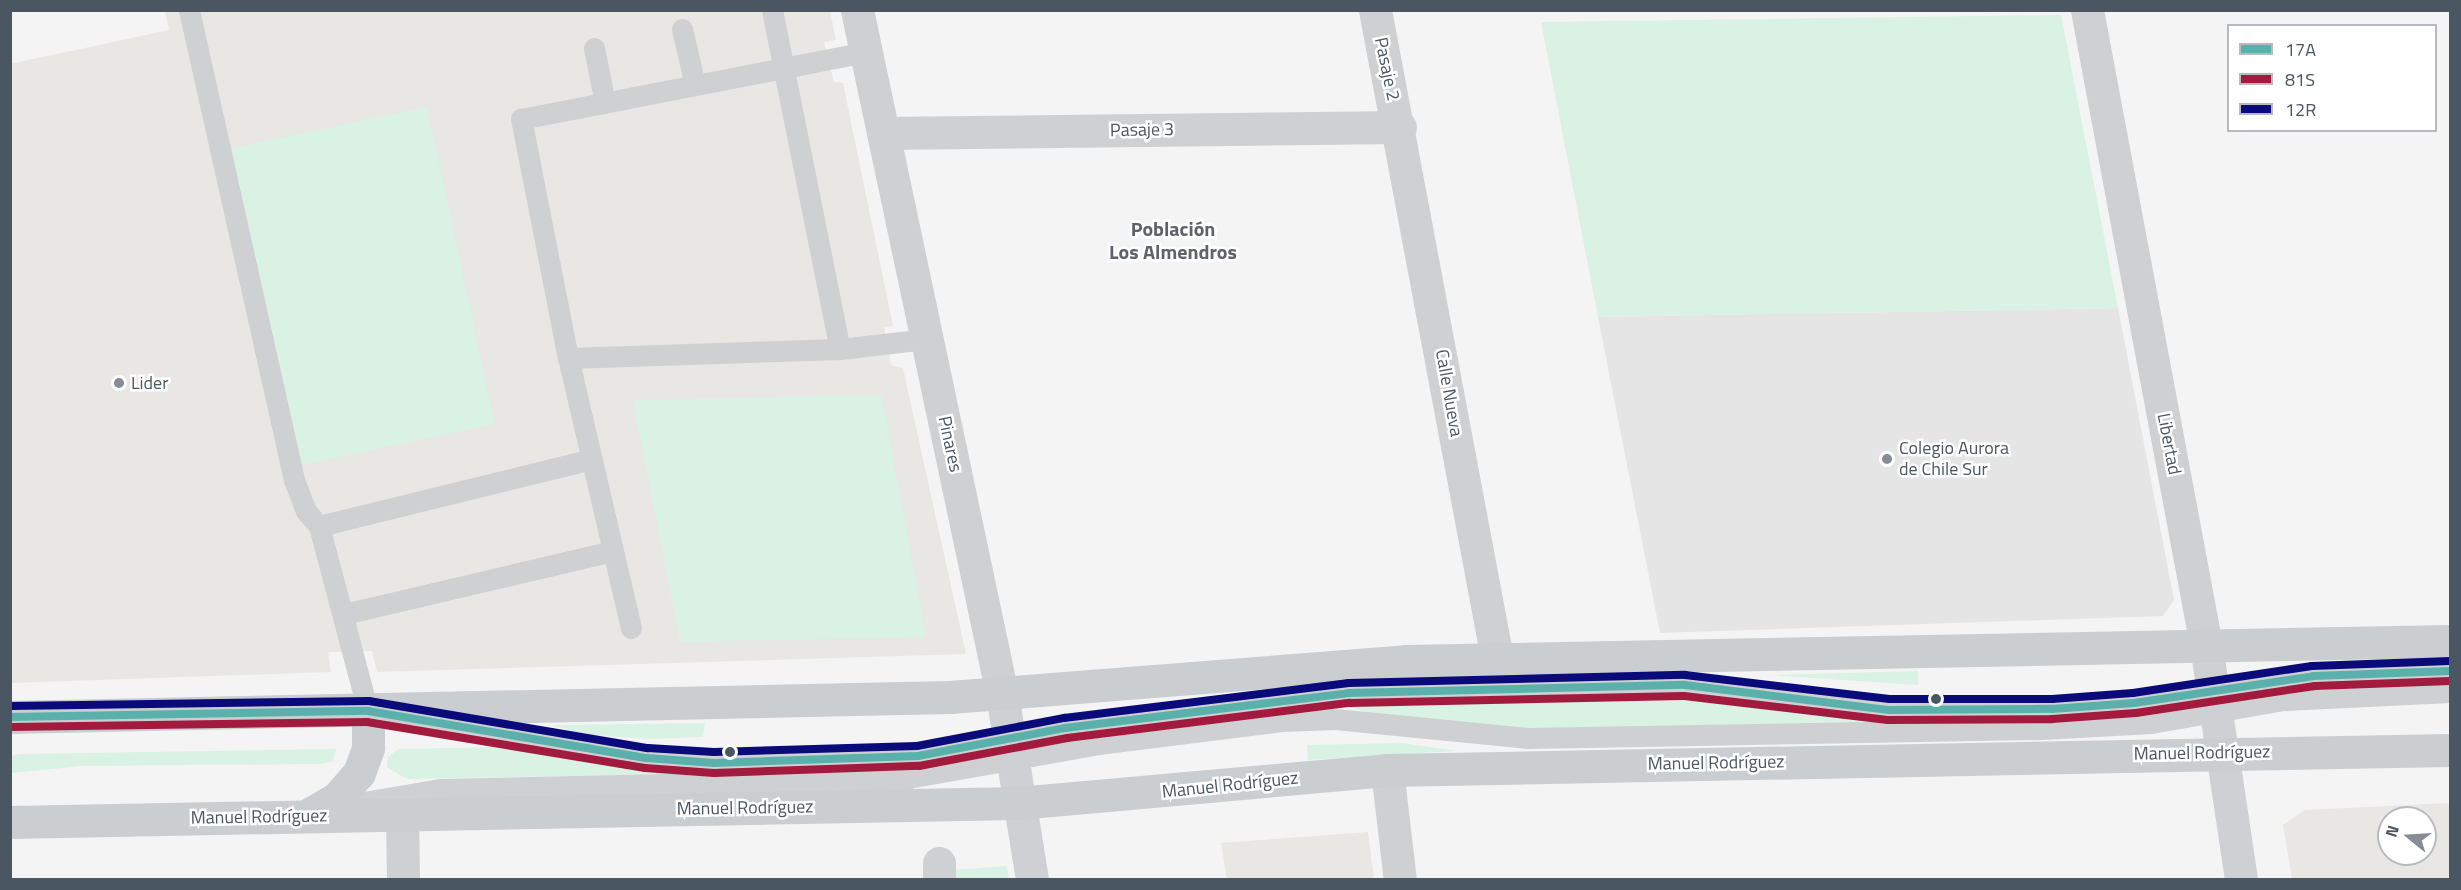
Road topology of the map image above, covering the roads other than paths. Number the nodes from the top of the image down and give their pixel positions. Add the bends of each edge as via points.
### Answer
1 (189, 10) edge
2 (772, 10) edge
3 (857, 10) edge
4 (1375, 10) edge
5 (2087, 10) edge
6 (682, 29) dead end
7 (594, 48) dead end
8 (866, 52) junction
9 (784, 69) junction
10 (695, 85) junction
11 (605, 103) junction
12 (1400, 127) junction
13 (883, 133) junction
14 (927, 339) junction
15 (840, 348) junction
16 (568, 358) junction
17 (592, 459) junction
18 (319, 526) junction
19 (613, 551) junction
20 (344, 614) junction
21 (631, 628) dead end
22 (2451, 641) edge
23 (2206, 645) junction
24 (1497, 658) junction
25 (2451, 672) edge
26 (2451, 692) edge
27 (1002, 694) junction
28 (2214, 702) junction
29 (368, 711) junction
30 (10, 717) edge
31 (2451, 750) edge
32 (1011, 751) junction
33 (2220, 752) junction
34 (1387, 770) junction
35 (1018, 803) junction
36 (402, 814) junction
37 (305, 817) junction
38 (10, 822) edge
39 (403, 879) edge
40 (1032, 879) edge
41 (1400, 879) edge
42 (2241, 879) edge

1 - 18 lane via 294,480 306,511
2 - 9 lane
3 - 8 street, Pinares
4 - 12 street, Pasaje 2
5 - 23 street, Libertad
6 - 10 lane
7 - 11 lane
8 - 9 lane
8 - 13 street, Pinares
9 - 10 lane
9 - 15 lane
10 - 11 lane
11 - 16 lane via 520,118
12 - 13 street, Pasaje 3
12 - 24 street, Calle Nueva
13 - 14 street, Pinares
14 - 15 lane
14 - 27 street, Pinares
15 - 16 lane
16 - 17 lane
17 - 18 lane
17 - 19 lane
18 - 20 lane
19 - 20 lane
19 - 21 lane
20 - 29 lane
22 - 23 main road
23 - 24 main road
23 - 28 street, Libertad
24 - 27 main road via 1326,666
25 - 28 lane via 2322,675
26 - 28 lane
27 - 29 main road
27 - 32 street, Pinares
28 - 32 lane via 2104,728 1529,738 1309,719
28 - 32 lane via 1930,711 1859,708 1685,685 1414,690 1246,703
28 - 33 street, Libertad
29 - 30 main road
29 - 32 lane via 681,762 897,758
29 - 37 main road via 368,748 359,773 337,798
31 - 33 main road, Manuel Rodríguez
32 - 35 street, Pinares
32 - 37 lane via 868,780 440,789 362,801
33 - 34 main road, Manuel Rodríguez
33 - 42 street, Libertad
34 - 35 main road, Manuel Rodríguez
34 - 41 street
35 - 36 main road, Manuel Rodríguez
35 - 40 street, Pinares
36 - 37 main road, Manuel Rodríguez
36 - 39 street
37 - 38 main road, Manuel Rodríguez

